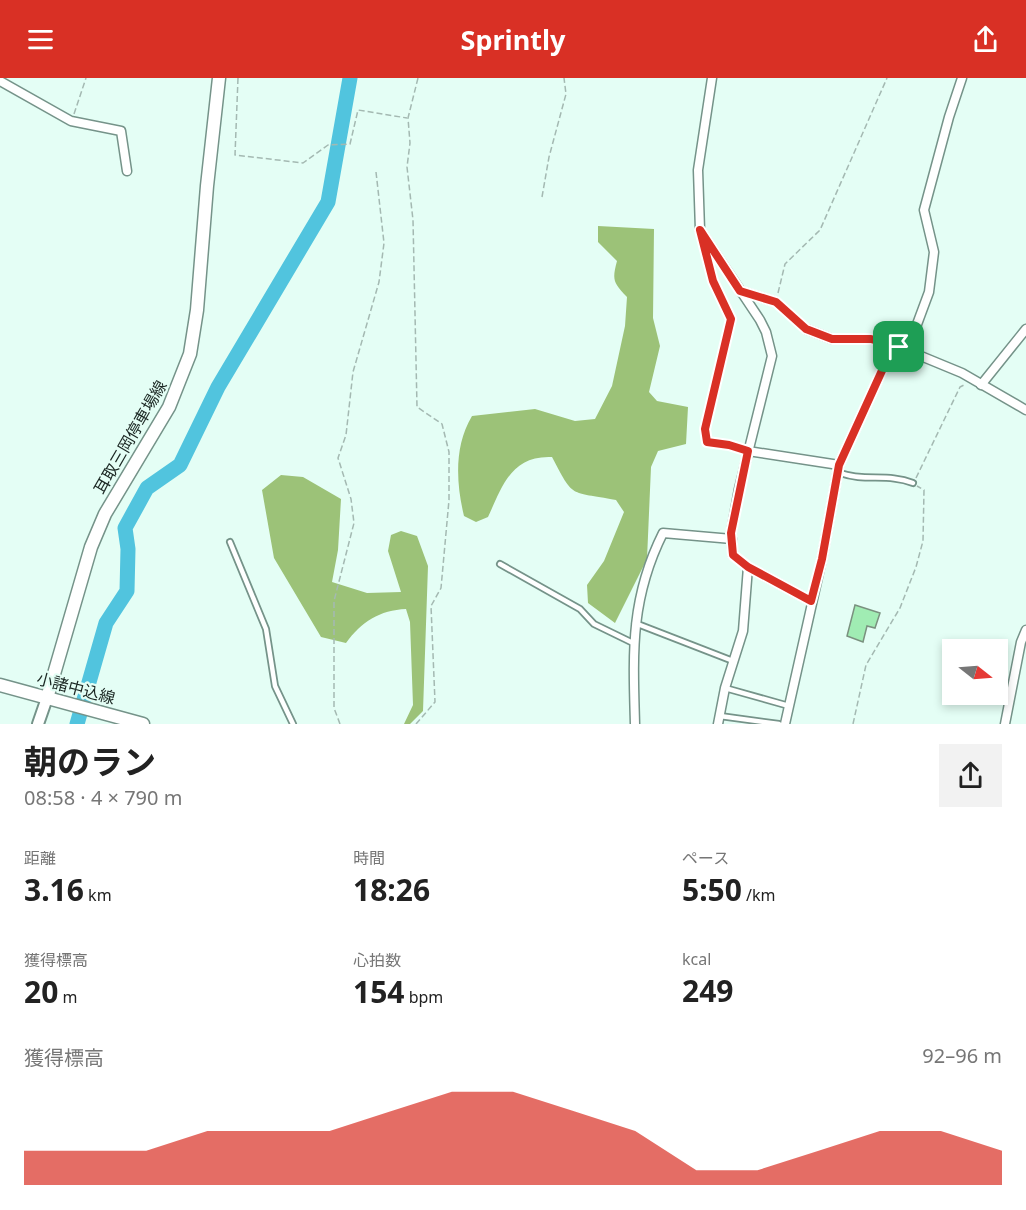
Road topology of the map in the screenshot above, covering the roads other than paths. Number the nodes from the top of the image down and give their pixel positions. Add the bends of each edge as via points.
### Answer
1 (219, 78) edge
2 (712, 78) edge
3 (962, 78) edge
4 (0, 81) edge
5 (127, 171) dead end
6 (700, 230) junction
7 (740, 291) junction
8 (1026, 328) edge
9 (899, 347) junction
10 (981, 385) junction
11 (1026, 410) edge
12 (748, 451) junction
13 (839, 465) junction
14 (913, 483) road end
15 (732, 539) junction
16 (230, 542) dead end
17 (500, 564) dead end
18 (748, 567) junction
19 (811, 601) junction
20 (635, 623) junction
21 (1026, 630) edge
22 (633, 643) junction
23 (734, 662) junction
24 (0, 685) edge
25 (725, 688) junction
26 (47, 698) junction
27 (789, 706) junction
28 (719, 720) edge
29 (38, 724) edge
30 (143, 724) edge
31 (293, 724) edge
32 (635, 724) edge
33 (779, 724) edge
34 (785, 724) edge
35 (1005, 724) edge

1 - 26 main road, 耳取三岡停車場線 via 190,354 169,407 105,513 91,546
2 - 6 street via 698,171
3 - 9 street via 924,210 934,252 929,292 916,327
4 - 5 street via 71,122 121,131
6 - 7 street
6 - 12 lane via 713,281 731,319 705,429 707,442
7 - 9 street via 776,302 806,329 832,339 871,339
7 - 12 street via 766,332 771,356
8 - 10 street
9 - 10 street
9 - 13 street via 885,364
10 - 11 street
12 - 13 street
12 - 15 street
13 - 14 lane via 840,473 857,479 897,477
13 - 19 street
15 - 18 street via 733,555
15 - 20 street via 663,533 644,582
16 - 31 lane via 266,629 275,686
17 - 22 lane via 580,609 594,624
18 - 19 street
18 - 23 street via 743,631
19 - 27 street
20 - 22 street
20 - 23 lane
21 - 35 street
22 - 32 street
23 - 25 street
24 - 26 main road, 小諸中込線
25 - 27 lane
25 - 28 street
26 - 29 street
26 - 30 main road, 小諸中込線
27 - 34 street
28 - 33 lane

